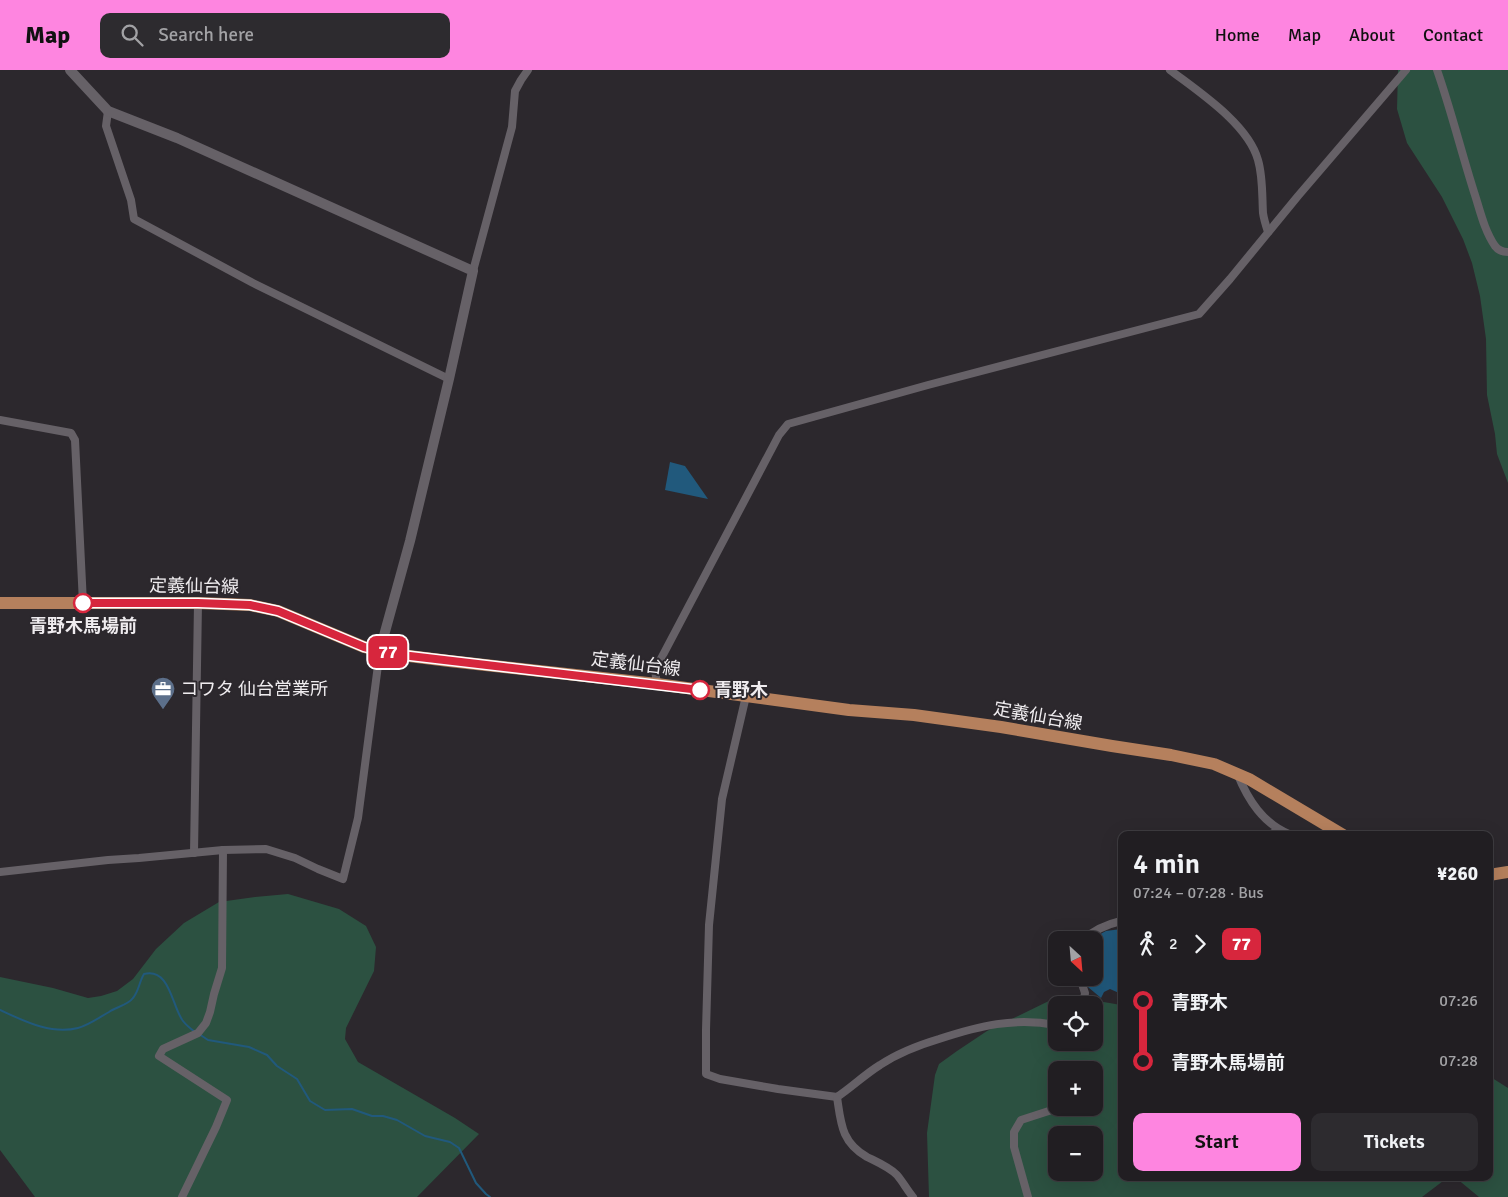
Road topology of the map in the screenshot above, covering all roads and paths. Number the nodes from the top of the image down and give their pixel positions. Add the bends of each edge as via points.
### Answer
1 (70, 70) edge
2 (528, 70) edge
3 (1170, 70) edge
4 (1406, 70) edge
5 (1437, 70) edge
6 (108, 112) junction
7 (1268, 232) junction
8 (1508, 252) edge
9 (473, 271) junction
10 (449, 378) junction
11 (0, 420) edge
12 (0, 603) edge
13 (83, 603) junction
14 (198, 603) junction
15 (380, 650) junction
16 (657, 684) junction
17 (746, 696) junction
18 (1237, 774) junction
19 (1278, 830) edge
20 (1337, 831) edge
21 (223, 850) junction
22 (194, 853) junction
23 (0, 872) edge
24 (1508, 872) edge
25 (1493, 875) edge
26 (1118, 922) edge
27 (1096, 931) edge
28 (1048, 1024) edge
29 (836, 1097) junction
30 (1048, 1111) edge
31 (182, 1197) edge
32 (914, 1197) edge
33 (1028, 1197) edge

1 - 6 street
2 - 9 street via 515,91 512,127
3 - 7 street via 1224,114 1248,139 1258,160
4 - 7 street
5 - 8 street via 1484,224 1496,248
6 - 9 street via 177,138
6 - 10 street via 106,126 131,200 134,219 253,283
7 - 16 street via 1199,314 788,424 779,435 655,670
9 - 10 street
10 - 15 street
11 - 13 street via 71,433 75,440
12 - 13 main road, 定義仙台線
13 - 14 main road, 定義仙台線
14 - 15 main road, 定義仙台線 via 250,605 278,611 364,647
14 - 22 street
15 - 16 main road, 定義仙台線
15 - 21 street via 358,818 343,879 266,849
16 - 17 main road, 定義仙台線
17 - 18 main road, 定義仙台線 via 1001,726 1171,755 1214,764
17 - 29 street via 722,800 710,915 706,1074
18 - 19 street via 1251,803
18 - 20 main road, 定義仙台線
21 - 22 street
21 - 31 street via 222,968 210,1012 198,1032 163,1049 158,1056 227,1100
22 - 23 street
24 - 25 main road
26 - 27 street
28 - 29 street via 1030,1022 984,1026 927,1043 881,1064
29 - 32 street via 841,1124 851,1145 897,1175
30 - 33 street via 1021,1120 1014,1132 1014,1147

